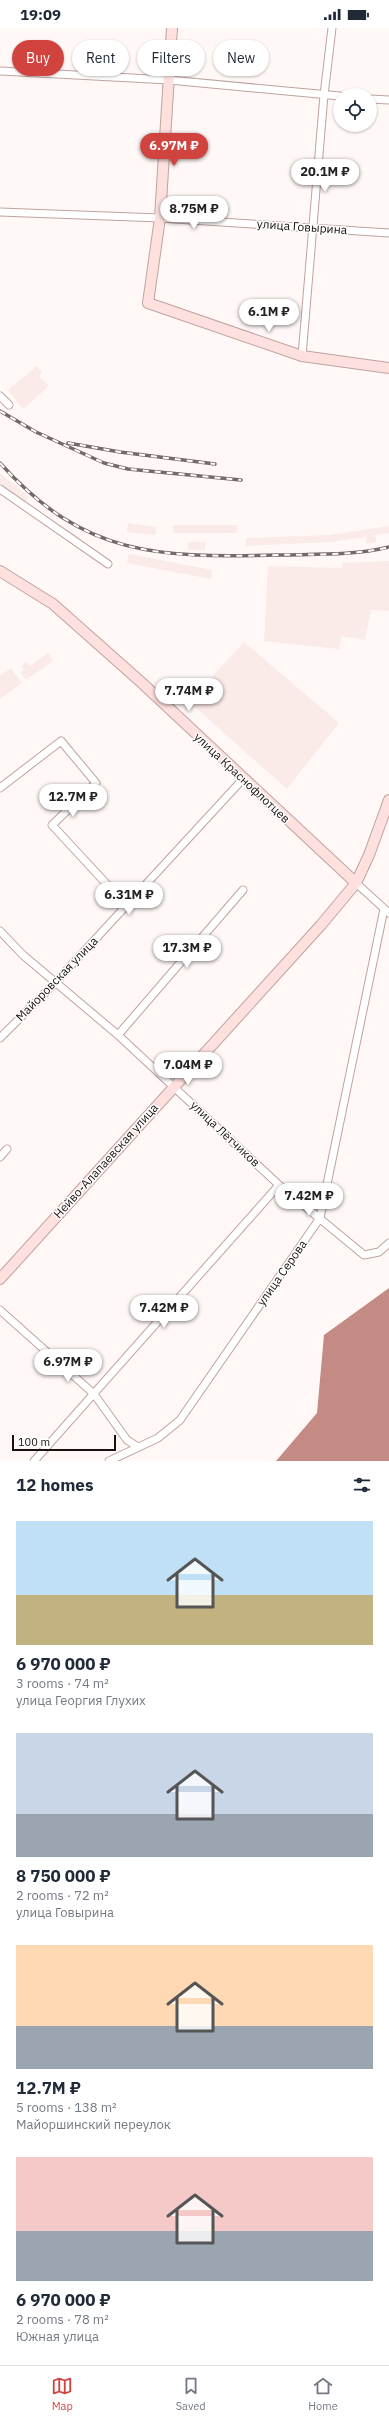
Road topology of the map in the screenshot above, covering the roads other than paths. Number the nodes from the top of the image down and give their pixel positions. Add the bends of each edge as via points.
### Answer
1 (172, 28) edge
2 (332, 28) edge
3 (0, 71) edge
4 (169, 80) junction
5 (324, 95) junction
6 (333, 96) edge
7 (377, 99) edge
8 (389, 100) edge
9 (0, 212) edge
10 (160, 218) junction
11 (313, 228) junction
12 (389, 233) edge
13 (302, 356) junction
14 (389, 368) edge
15 (0, 396) edge
16 (9, 405) dead end
17 (0, 489) edge
18 (108, 564) dead end
19 (0, 571) edge
20 (243, 779) junction
21 (0, 788) edge
22 (389, 800) edge
23 (356, 882) junction
24 (242, 890) dead end
25 (126, 905) junction
26 (387, 911) edge
27 (0, 931) edge
28 (54, 984) junction
29 (118, 1035) junction
30 (0, 1038) edge
31 (174, 1086) junction
32 (6, 1149) dead end
33 (0, 1156) edge
34 (279, 1185) junction
35 (320, 1218) junction
36 (389, 1243) edge
37 (0, 1279) edge
38 (0, 1310) edge
39 (94, 1394) junction
40 (138, 1447) junction
41 (34, 1461) edge
42 (109, 1461) edge

1 - 4 street
2 - 5 street
3 - 4 street
4 - 5 street
4 - 10 street
5 - 6 street
5 - 11 street
7 - 8 street
9 - 10 street, улица Говырина
10 - 11 street, улица Говырина
10 - 13 street via 148,303
11 - 12 street, улица Говырина
11 - 13 street
13 - 14 street
15 - 16 street
17 - 18 street
19 - 20 street, улица Краснофлотцев via 53,604 142,683
20 - 23 street, улица Краснофлотцев
20 - 25 street, Майоровская улица
21 - 25 street via 62,740 96,783 52,825
22 - 23 street
23 - 26 street, улица Краснофлотцев
23 - 31 street, Нейво-Алапаевская улица via 321,925
24 - 29 street
25 - 28 street, Майоровская улица
26 - 35 street, улица Серова
27 - 28 street, улица Лётчиков
28 - 29 street, улица Лётчиков
28 - 30 street, Майоровская улица
29 - 31 street, улица Лётчиков
31 - 34 street, улица Лётчиков
31 - 37 street, Нейво-Алапаевская улица
32 - 33 street
34 - 35 street, улица Лётчиков
34 - 39 street
35 - 36 street, улица Лётчиков via 364,1255 379,1252
35 - 40 street, улица Серова via 180,1420 158,1438
38 - 39 street
39 - 40 street via 127,1440
39 - 41 street
40 - 42 street, улица Серова

